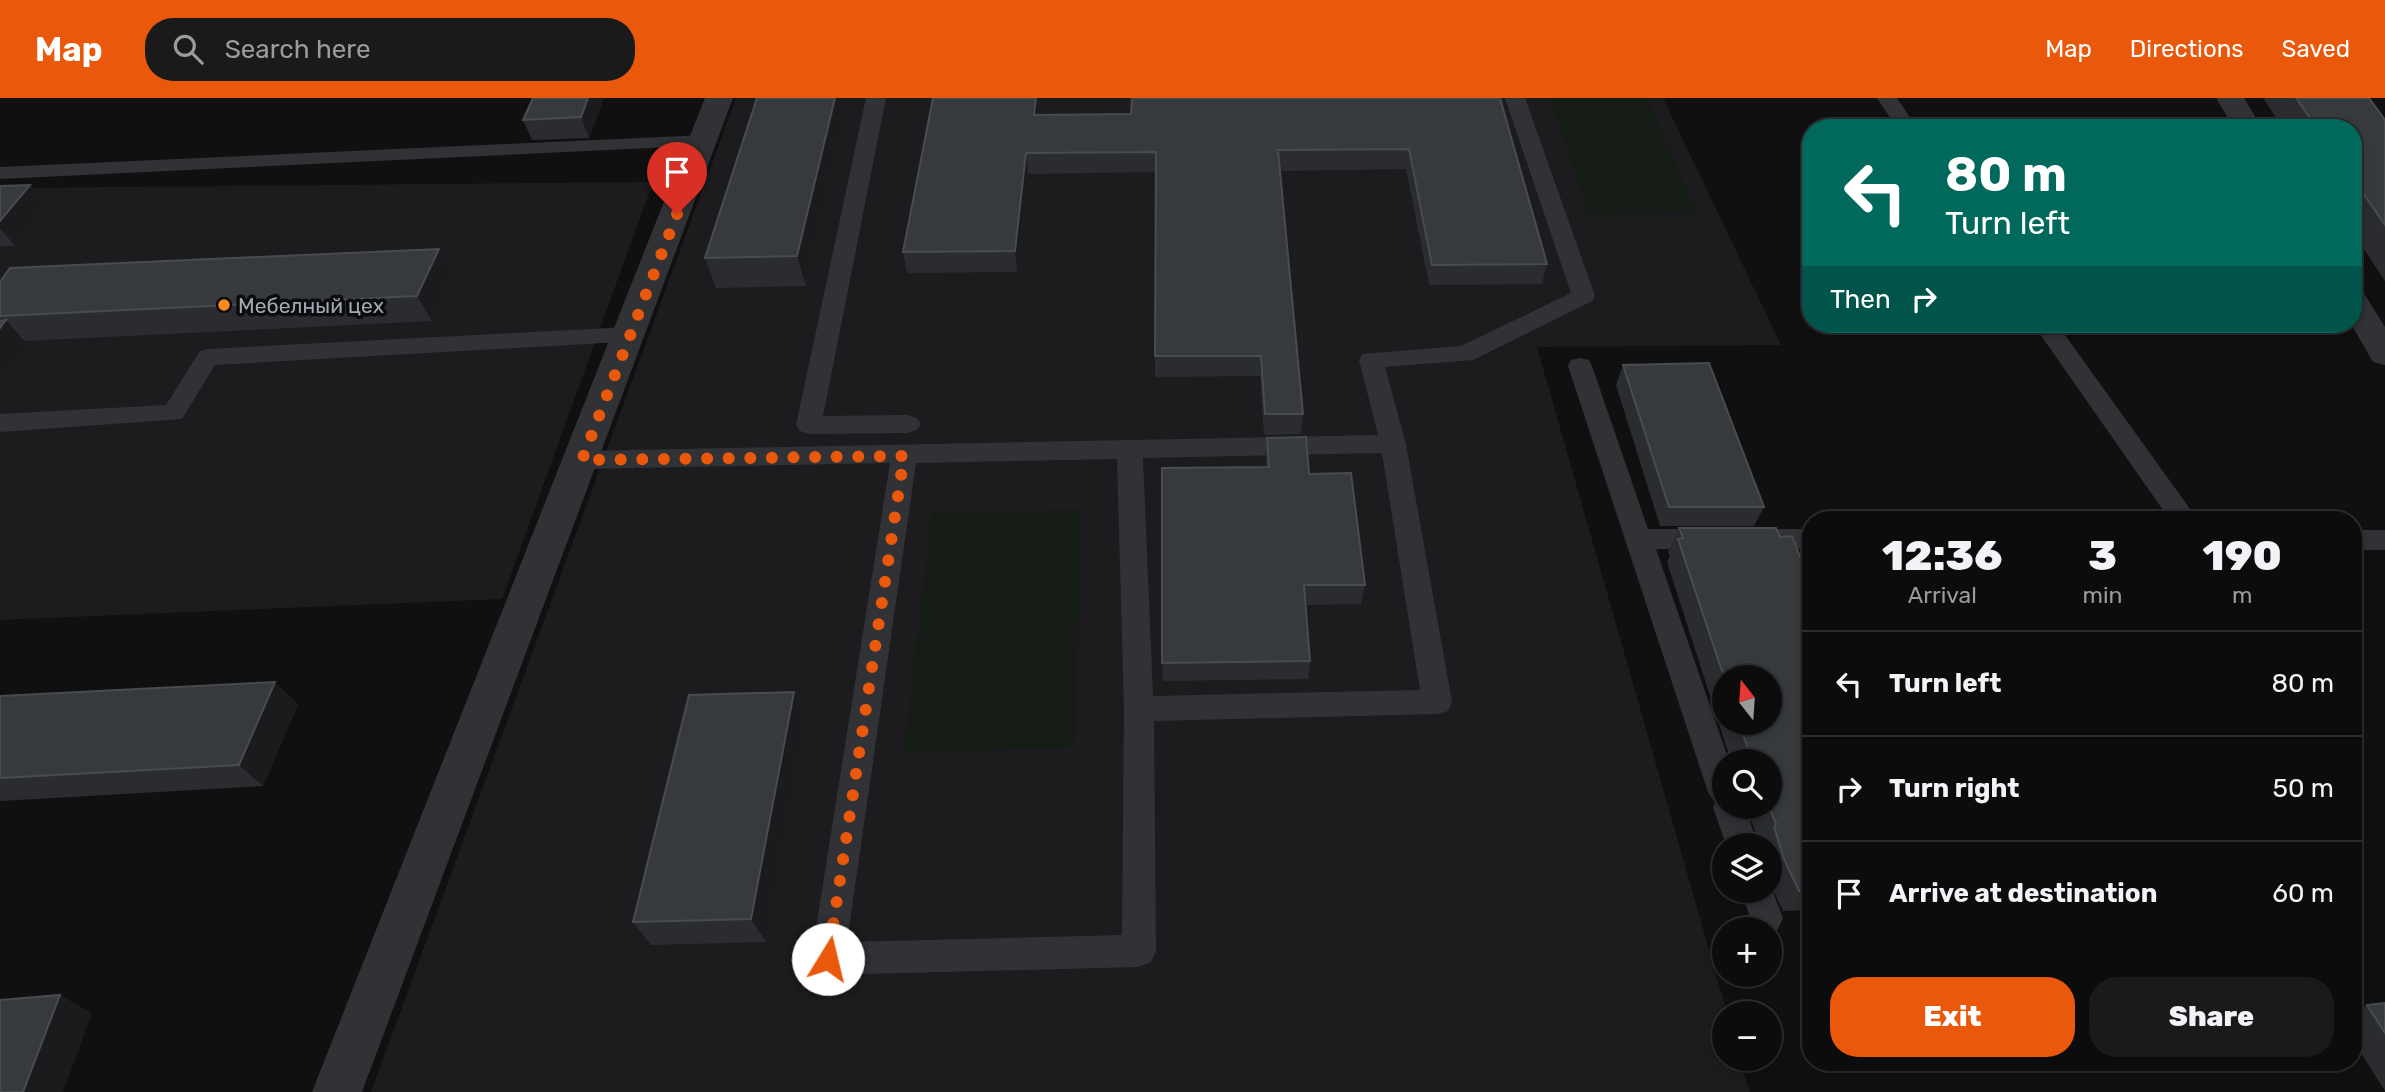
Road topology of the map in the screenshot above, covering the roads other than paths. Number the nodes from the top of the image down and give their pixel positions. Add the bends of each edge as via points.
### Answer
1 (719, 98) edge
2 (876, 98) edge
3 (1514, 98) edge
4 (1887, 98) edge
5 (2230, 98) edge
6 (1901, 119) edge
7 (2243, 119) edge
8 (705, 141) junction
9 (0, 173) edge
10 (2362, 315) edge
11 (2051, 333) edge
12 (630, 335) junction
13 (2385, 354) edge
14 (1580, 366) dead end
15 (0, 424) edge
16 (908, 424) dead end
17 (1393, 444) junction
18 (1130, 449) junction
19 (904, 456) junction
20 (582, 460) junction
21 (2179, 511) edge
22 (1638, 539) junction
23 (1802, 539) edge
24 (2362, 540) edge
25 (2385, 540) edge
26 (1139, 709) junction
27 (1712, 757) edge
28 (337, 1092) edge

1 - 8 street
2 - 16 lane via 809,425
3 - 17 lane via 1584,296 1465,354 1371,360
4 - 6 lane
5 - 7 street
8 - 9 lane
8 - 12 street
10 - 13 street
11 - 21 lane
12 - 15 lane via 208,357 173,413
12 - 20 street
14 - 22 lane
17 - 18 lane
17 - 26 lane via 1437,702
18 - 19 lane
18 - 26 lane
19 - 20 lane
19 - 26 lane via 828,959 1139,951
20 - 28 street
22 - 23 lane
22 - 27 lane
24 - 25 lane

